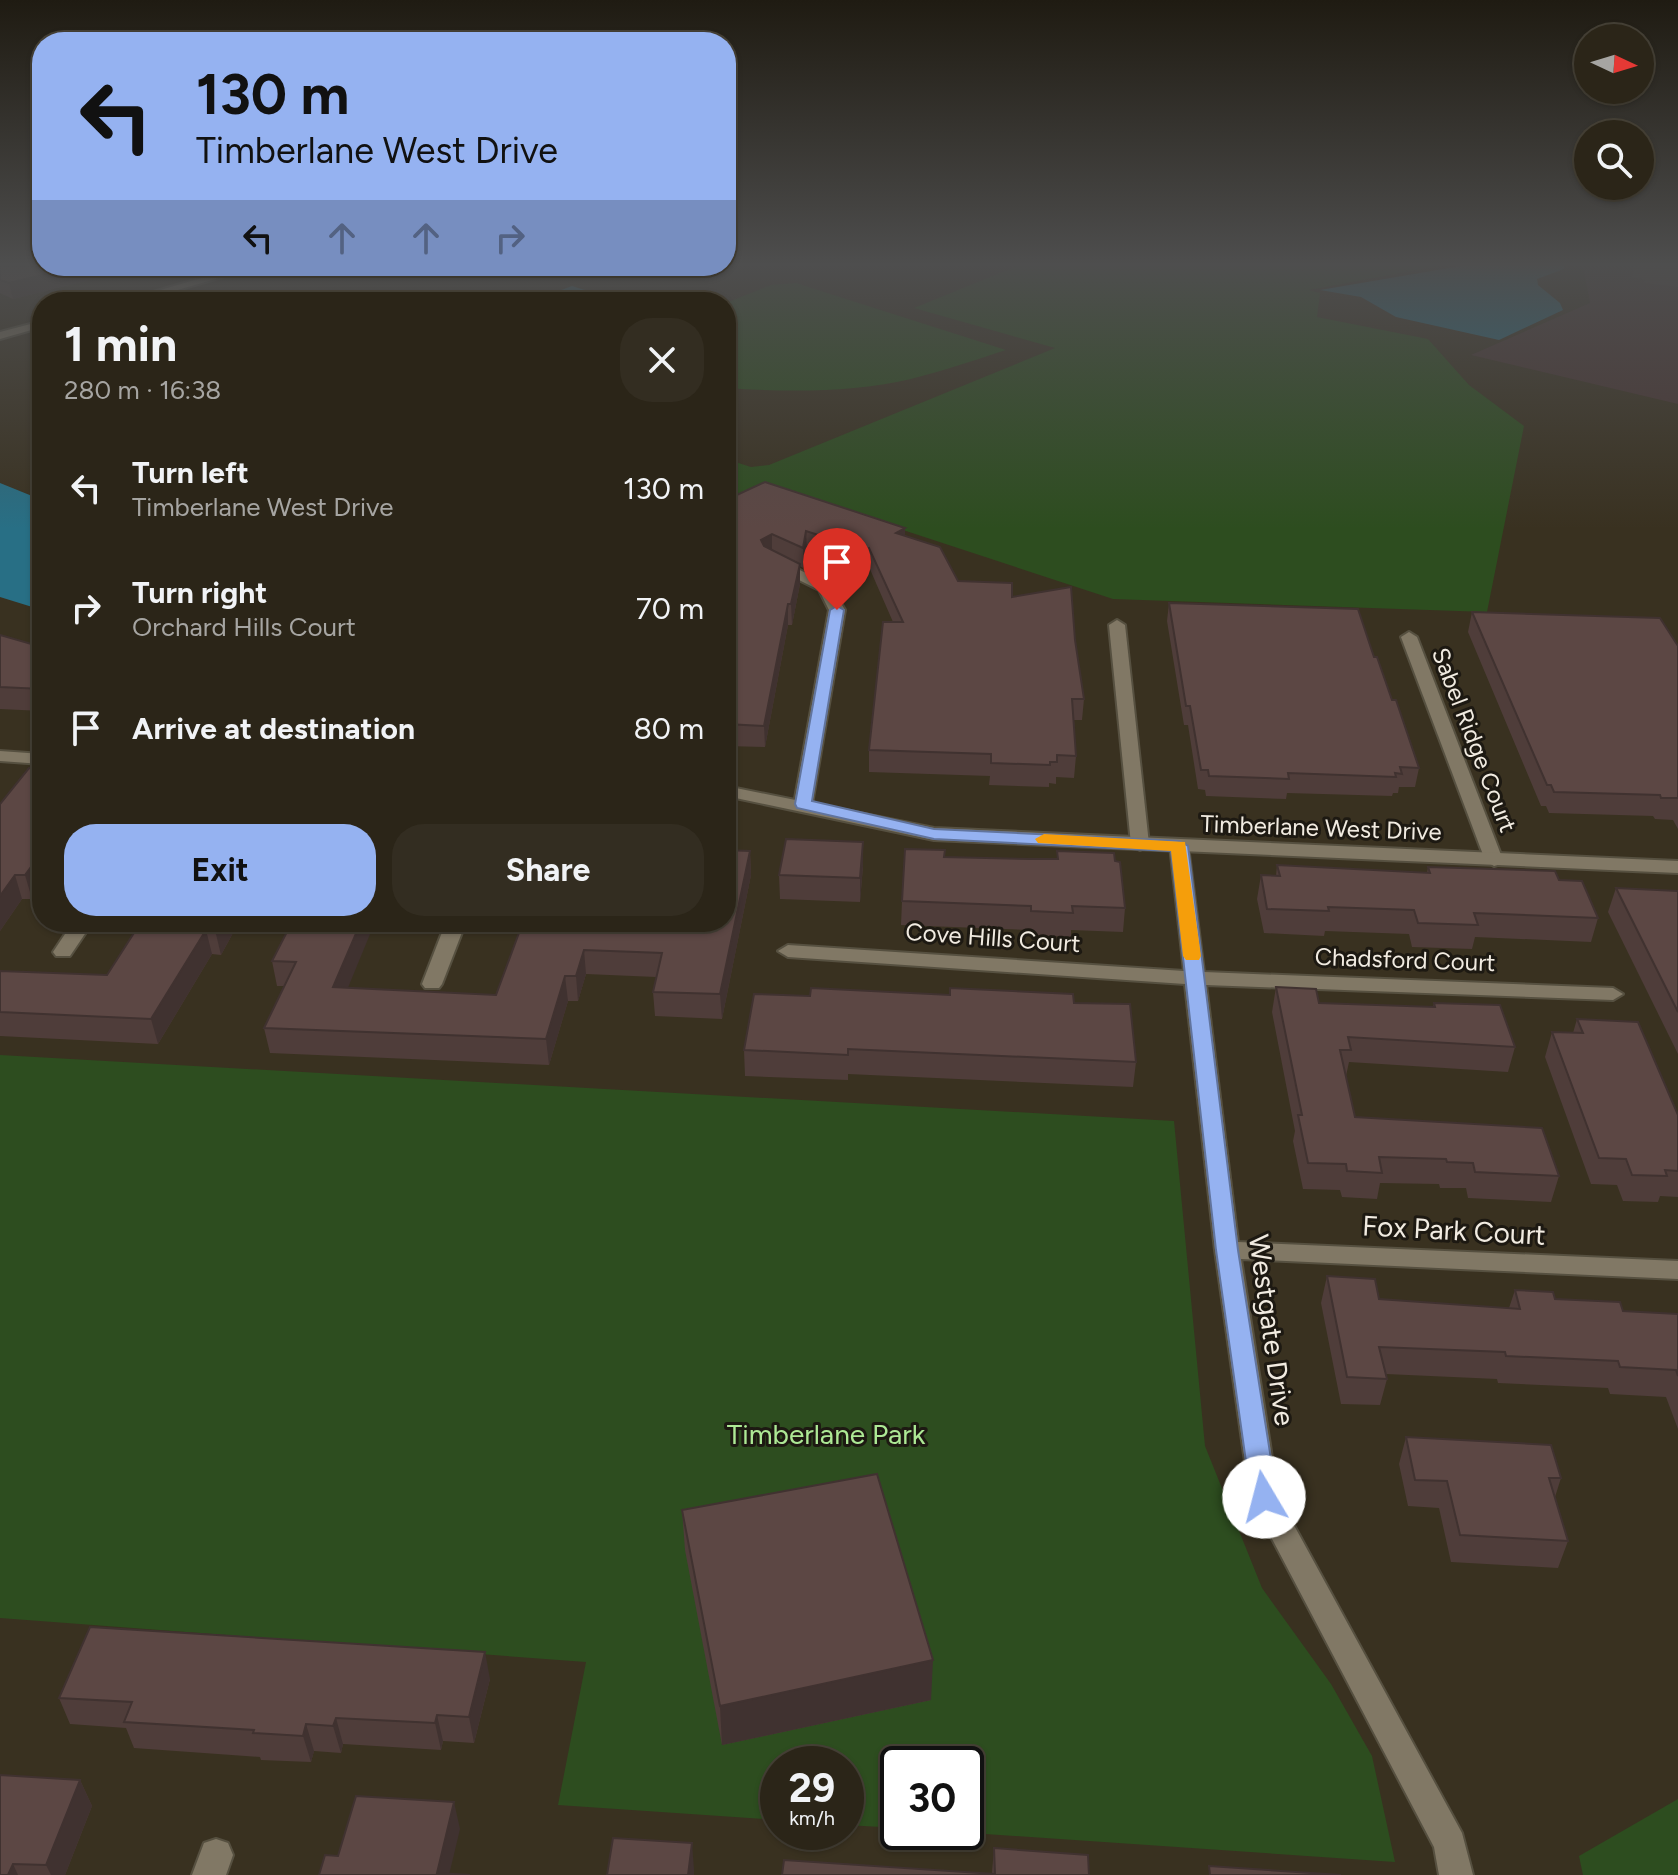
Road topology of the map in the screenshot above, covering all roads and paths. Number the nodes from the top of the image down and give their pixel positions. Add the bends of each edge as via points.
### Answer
1 (771, 560) edge
2 (1117, 625) dead end
3 (1409, 637) dead end
4 (0, 756) edge
5 (32, 758) edge
6 (736, 793) edge
7 (803, 804) junction
8 (1140, 844) junction
9 (1179, 846) junction
10 (1494, 860) junction
11 (1678, 867) edge
12 (76, 932) edge
13 (452, 932) edge
14 (788, 951) dead end
15 (63, 952) dead end
16 (1195, 978) junction
17 (432, 984) dead end
18 (1613, 994) dead end
19 (1227, 1250) junction
20 (1678, 1270) edge
21 (1456, 1875) edge

1 - 7 street via 825,587 837,610
2 - 8 street
3 - 10 street, Sabel Ridge Court
4 - 5 street
6 - 7 street, Timberlane West Drive
7 - 8 street, Timberlane West Drive via 934,834
8 - 9 street, Timberlane West Drive
9 - 10 street, Timberlane West Drive
9 - 16 street, Westgate Drive
10 - 11 street, Timberlane West Drive
12 - 15 street
13 - 17 street
14 - 16 street, Cove Hills Court
16 - 18 street, Chadsford Court
16 - 19 street, Westgate Drive
19 - 20 street, Fox Park Court
19 - 21 street, Westgate Drive via 1264,1497 1450,1844

